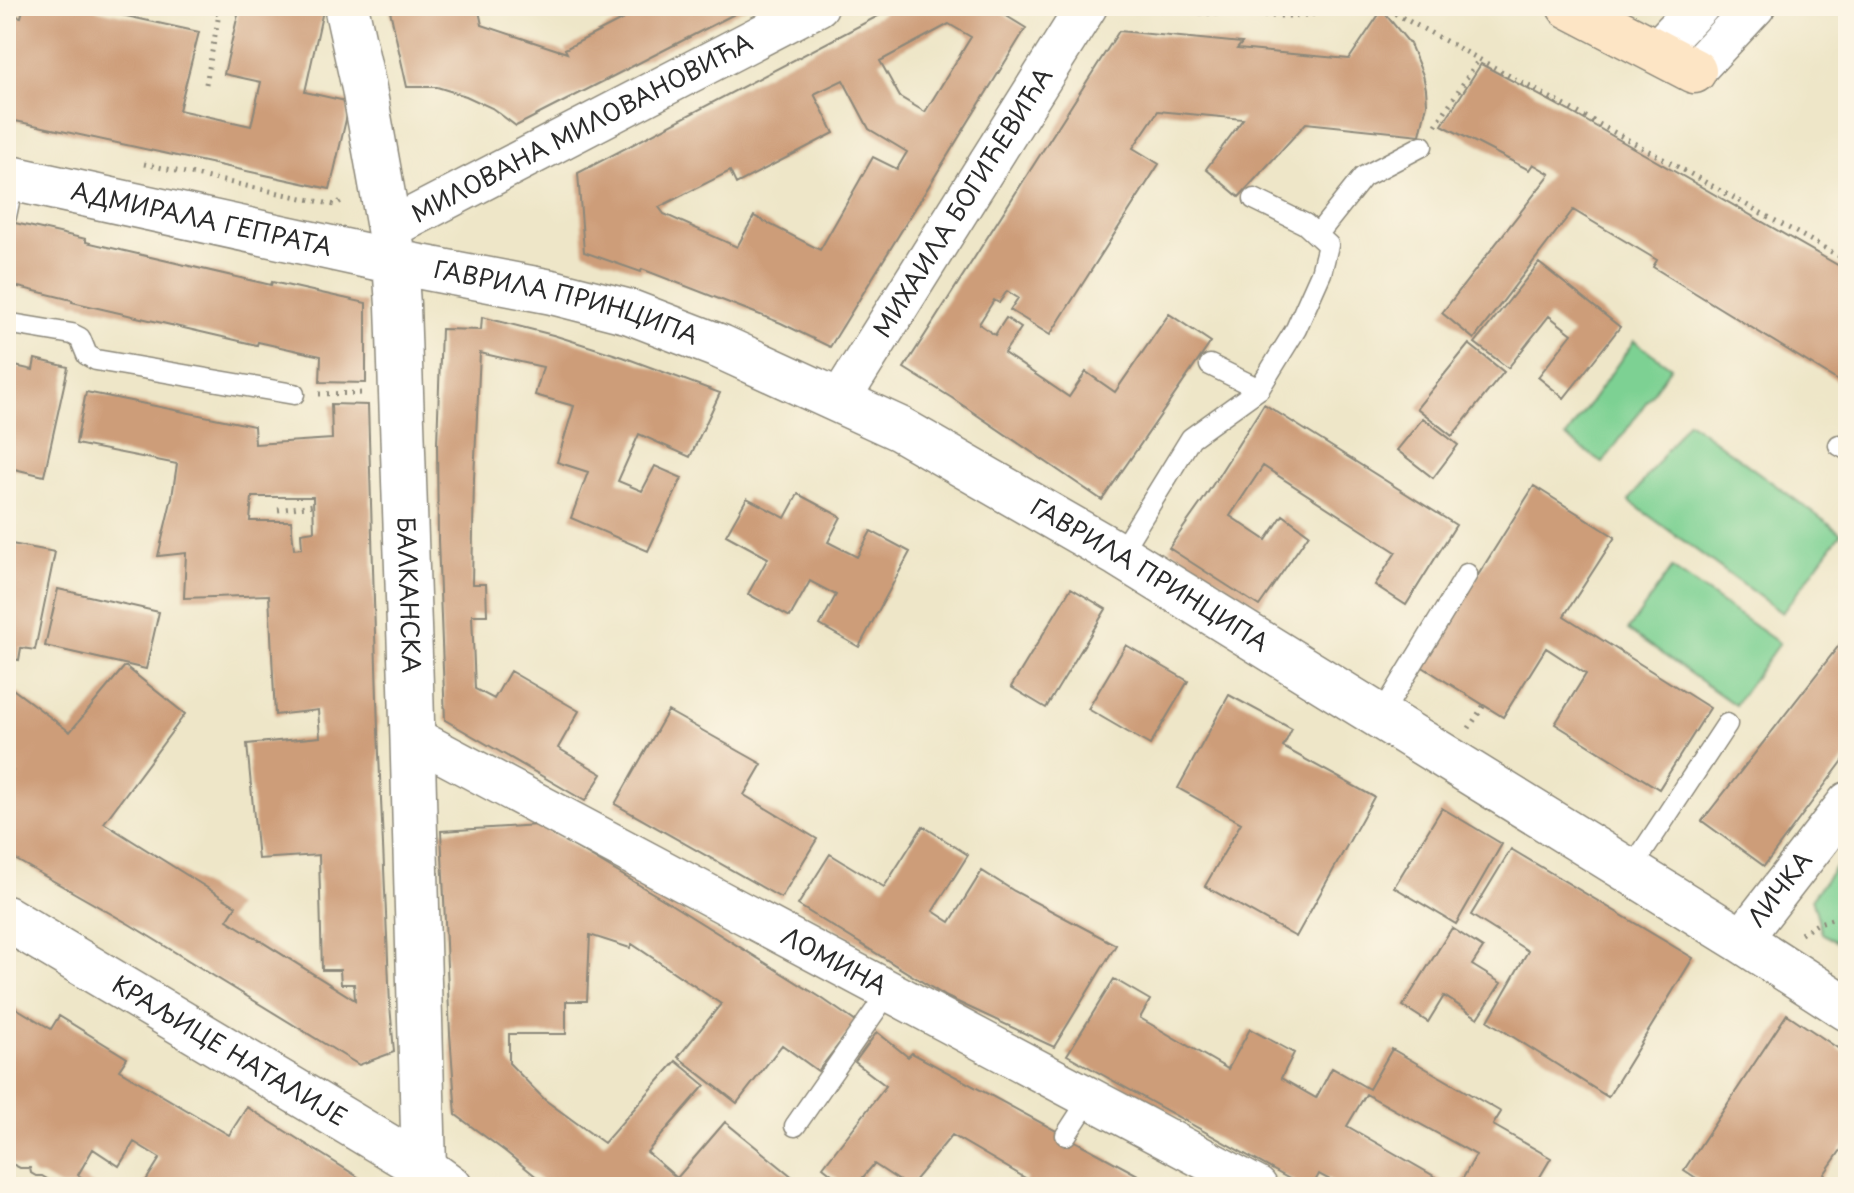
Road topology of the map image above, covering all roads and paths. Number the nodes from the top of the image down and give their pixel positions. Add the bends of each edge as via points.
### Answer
1 (210, 6) edge
2 (346, 6) edge
3 (818, 6) edge
4 (1374, 6) edge
5 (1381, 6) edge
6 (1569, 6) edge
7 (1699, 6) edge
8 (1755, 6) edge
9 (1103, 8) edge
10 (1656, 51) junction
11 (1479, 59) junction
12 (1694, 71) joint
13 (206, 84) dead end
14 (1422, 146) joint
15 (141, 163) dead end
16 (9, 191) edge
17 (1254, 199) dead end
18 (335, 205) dead end
19 (1317, 235) junction
20 (392, 246) junction
21 (1848, 261) edge
22 (6, 323) edge
23 (1210, 365) dead end
24 (1259, 389) junction
25 (368, 393) dead end
26 (294, 394) joint
27 (839, 401) junction
28 (313, 505) dead end
29 (278, 510) dead end
30 (1119, 555) junction
31 (1467, 574) dead end
32 (1380, 717) junction
33 (1727, 724) dead end
34 (412, 737) junction
35 (1848, 802) edge
36 (1630, 871) junction
37 (6, 918) edge
38 (1741, 940) junction
39 (889, 991) junction
40 (1848, 1009) edge
41 (1090, 1098) junction
42 (795, 1126) dead end
43 (1066, 1135) dead end
44 (432, 1181) edge
45 (1257, 1187) edge

1 - 13 path via 219,14
2 - 20 street, БАЛКАНСКА
3 - 20 street, МИЛОВАНА МИЛОВАНОВИЋА
4 - 9 path via 1287,16
5 - 11 path
6 - 10 main road
7 - 10 street
8 - 12 street
9 - 27 street, МИХАИЛА БОГИЋЕВИЋА
10 - 12 main road
11 - 14 path
11 - 21 path
14 - 19 lane via 1363,177
15 - 18 path
16 - 20 street, АДМИРАЛА ГЕПРАТА
17 - 19 lane
19 - 24 lane via 1328,245 1321,273 1296,329
20 - 27 street, ГАВРИЛА ПРИНЦИПА via 630,312
20 - 34 street, БАЛКАНСКА
22 - 26 lane via 72,334 96,360
23 - 24 lane
24 - 30 lane via 1191,438
25 - 26 path
27 - 30 street, ГАВРИЛА ПРИНЦИПА via 900,429
28 - 29 path
30 - 32 street, ГАВРИЛА ПРИНЦИПА
31 - 32 lane
32 - 36 street, ГАВРИЛА ПРИНЦИПА
33 - 36 lane
34 - 39 street, ЛОМИНА
34 - 44 street, БАЛКАНСКА
35 - 38 street, ЛИЧКА
36 - 38 street, ГАВРИЛА ПРИНЦИПА
37 - 44 street, КРАЉИЦЕ НАТАЛИЈЕ
38 - 40 street, ГАВРИЛА ПРИНЦИПА
39 - 41 street, ЛОМИНА
39 - 42 lane
41 - 43 lane
41 - 45 street, ЛОМИНА

